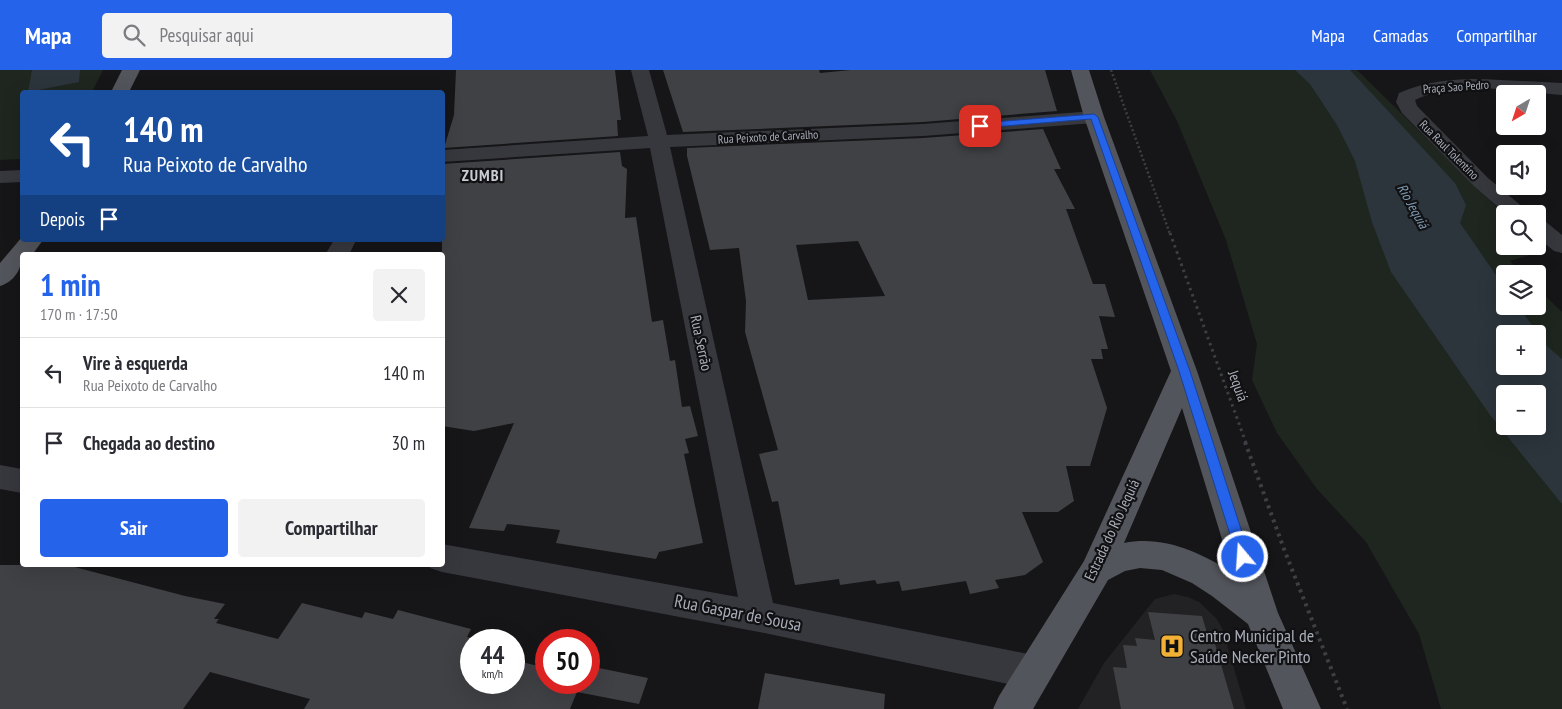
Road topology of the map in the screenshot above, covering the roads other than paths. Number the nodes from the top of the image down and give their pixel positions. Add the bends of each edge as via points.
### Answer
1 (131, 70) edge
2 (640, 70) edge
3 (1080, 70) edge
4 (1562, 82) edge
5 (1481, 84) junction
6 (1562, 89) edge
7 (121, 90) edge
8 (1411, 94) joint
9 (1094, 117) junction
10 (659, 142) junction
11 (445, 156) edge
12 (20, 176) edge
13 (0, 177) edge
14 (1509, 205) edge
15 (1546, 234) edge
16 (30, 242) edge
17 (1562, 246) edge
18 (22, 252) edge
19 (20, 254) edge
20 (0, 278) edge
21 (1184, 371) junction
22 (0, 477) edge
23 (20, 481) edge
24 (445, 559) edge
25 (1096, 570) junction
26 (1261, 613) junction
27 (759, 616) junction
28 (1033, 672) junction
29 (1012, 709) edge
30 (1302, 709) edge

1 - 7 main road
2 - 10 street, Rua Serrão
3 - 9 main road
4 - 5 street via 1505,77
5 - 6 street, Praça Sao Pedro
5 - 8 street, Praça Sao Pedro via 1438,86 1418,89
8 - 14 street, Rua Raul Tolentino via 1405,102 1409,109 1481,182
9 - 10 street, Rua Peixoto de Carvalho via 923,130
9 - 21 main road
10 - 11 street, Rua Peixoto de Carvalho
10 - 27 street, Rua Serrão
12 - 13 street
15 - 17 street
16 - 18 main road
19 - 20 main road
21 - 25 main road, Estrada do Rio Jequiá
21 - 26 main road
22 - 23 street
24 - 27 street, Rua Gaspar de Sousa
25 - 26 main road via 1108,561 1140,554 1177,559 1208,573
25 - 28 main road, Estrada do Rio Jequiá
26 - 30 main road
27 - 28 street, Rua Gaspar de Sousa
28 - 29 main road, Estrada do Rio Jequiá

